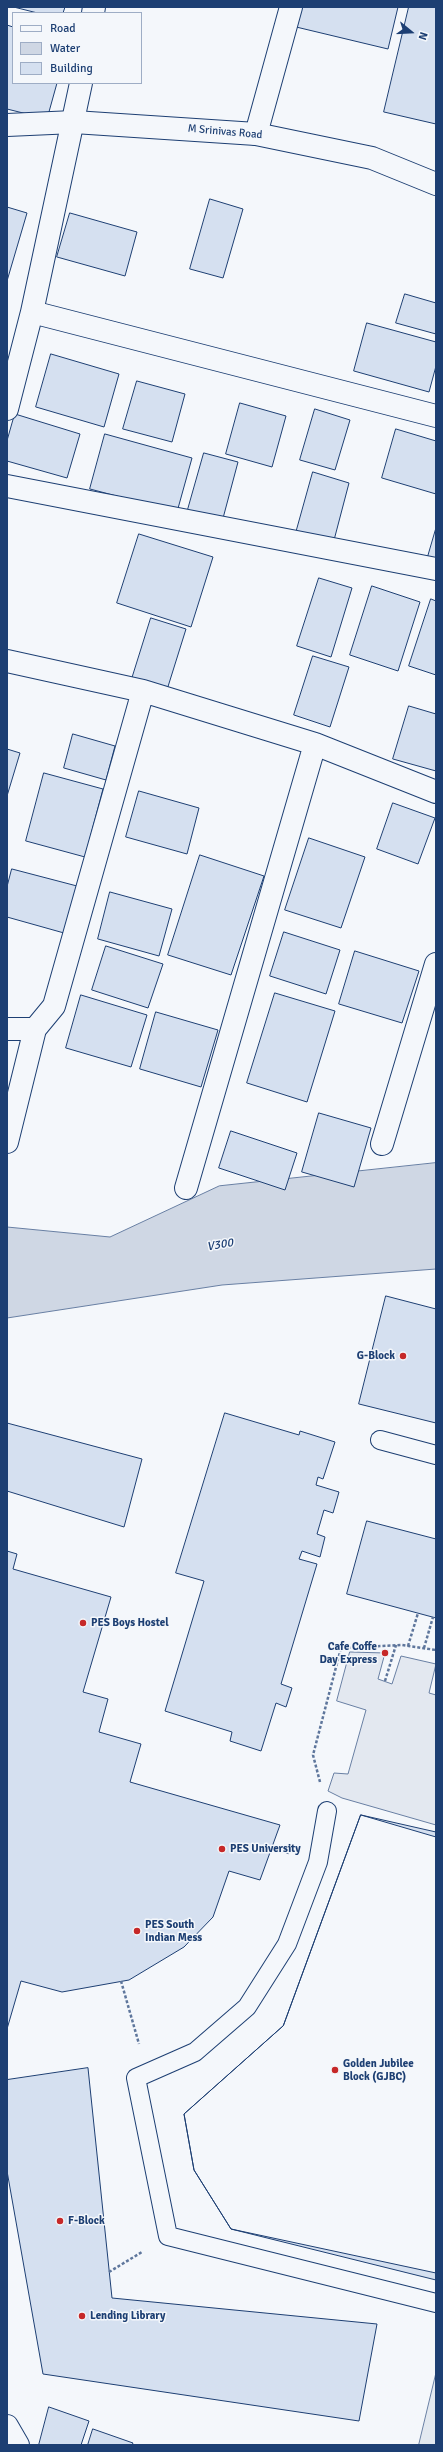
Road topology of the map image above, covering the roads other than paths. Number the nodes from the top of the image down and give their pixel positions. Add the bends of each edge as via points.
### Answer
1 (291, 7) edge
2 (81, 84) edge
3 (74, 122) junction
4 (7, 125) edge
5 (256, 134) junction
6 (436, 184) edge
7 (32, 312) junction
8 (7, 409) edge
9 (436, 416) edge
10 (7, 486) edge
11 (436, 569) edge
12 (7, 661) edge
13 (143, 691) junction
14 (315, 744) junction
15 (436, 792) edge
16 (436, 964) edge
17 (7, 1029) edge
18 (35, 1029) junction
19 (7, 1142) edge
20 (382, 1144) dead end
21 (186, 1188) dead end
22 (380, 1440) dead end
23 (436, 1455) edge
24 (327, 1811) road end
25 (436, 2303) edge
26 (7, 2426) edge
27 (18, 2445) edge

1 - 5 street
2 - 3 street
3 - 4 street, M Srinivas Road
3 - 5 street, M Srinivas Road
3 - 7 street
5 - 6 street, M Srinivas Road via 372,158
7 - 8 street
7 - 9 street
10 - 11 street
12 - 13 street
13 - 14 street
13 - 18 street via 54,1006
14 - 15 street
14 - 21 street
16 - 20 street
17 - 18 street
18 - 19 street
22 - 23 lane
24 - 25 lane via 318,1862 287,1944 247,2007 195,2052 136,2078 168,2236
26 - 27 street

